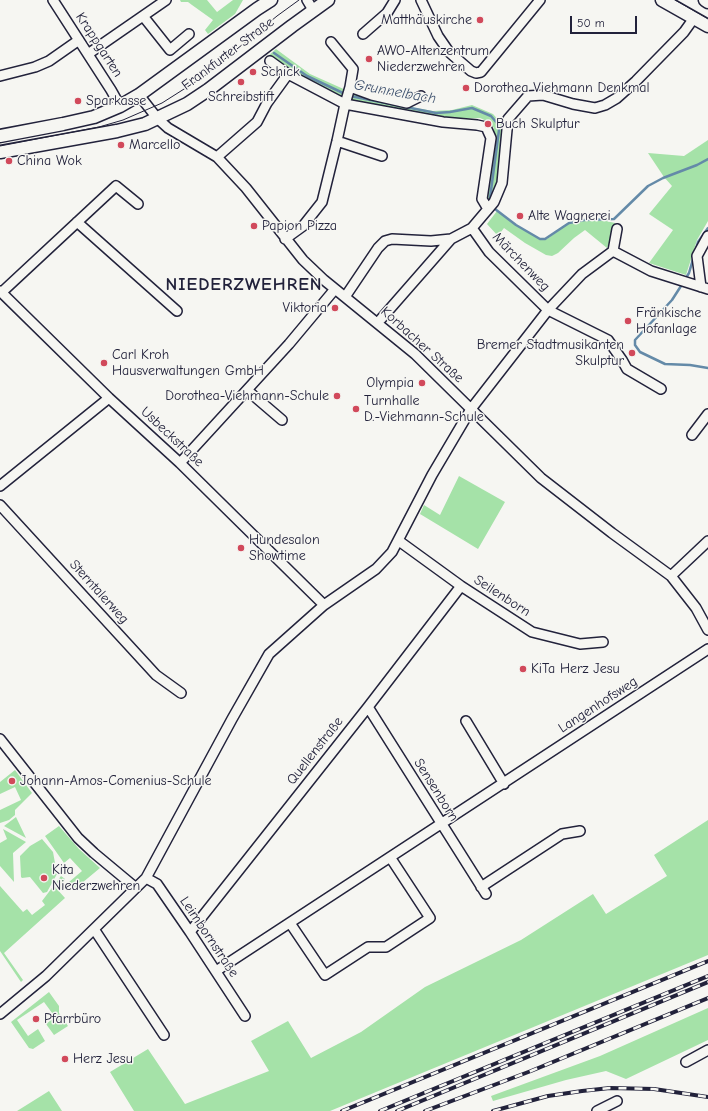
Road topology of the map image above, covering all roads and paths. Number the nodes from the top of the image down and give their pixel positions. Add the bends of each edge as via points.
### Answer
1 (53, 0) edge
2 (166, 0) edge
3 (271, 0) edge
4 (328, 0) edge
5 (395, 0) edge
6 (421, 0) edge
7 (540, 0) edge
8 (662, 0) edge
9 (705, 0) edge
10 (708, 2) edge
11 (311, 3) edge
12 (143, 16) junction
13 (694, 18) junction
14 (708, 26) edge
15 (189, 34) dead end
16 (363, 34) dead end
17 (79, 40) junction
18 (332, 42) dead end
19 (88, 54) junction
20 (270, 61) dead end
21 (288, 74) junction
22 (0, 76) edge
23 (349, 89) junction
24 (139, 95) junction
25 (421, 96) dead end
26 (345, 103) junction
27 (120, 106) junction
28 (157, 118) junction
29 (0, 136) edge
30 (337, 141) junction
31 (0, 152) edge
32 (382, 156) dead end
33 (217, 157) junction
34 (138, 204) dead end
35 (491, 206) junction
36 (77, 222) junction
37 (472, 228) junction
38 (617, 229) dead end
39 (708, 236) edge
40 (285, 239) junction
41 (450, 239) junction
42 (613, 250) junction
43 (700, 287) edge
44 (335, 289) junction
45 (1, 291) edge
46 (345, 298) junction
47 (548, 310) junction
48 (177, 311) dead end
49 (381, 319) dead end
50 (247, 390) junction
51 (661, 390) dead end
52 (110, 398) junction
53 (471, 409) junction
54 (708, 414) edge
55 (282, 420) dead end
56 (692, 435) dead end
57 (180, 464) junction
58 (0, 486) edge
59 (0, 505) edge
60 (398, 540) junction
61 (708, 541) edge
62 (671, 576) junction
63 (460, 586) junction
64 (324, 605) junction
65 (708, 630) edge
66 (603, 642) dead end
67 (708, 650) edge
68 (181, 694) dead end
69 (368, 708) junction
70 (466, 721) dead end
71 (0, 739) edge
72 (504, 784) junction
73 (441, 824) junction
74 (580, 831) dead end
75 (390, 857) junction
76 (146, 878) junction
77 (136, 888) junction
78 (290, 923) junction
79 (94, 928) junction
80 (190, 932) junction
81 (216, 971) junction
82 (0, 1014) edge
83 (244, 1016) dead end
84 (164, 1035) dead end
85 (708, 1050) edge
86 (686, 1062) dead end
87 (617, 1101) dead end
88 (597, 1111) edge

1 - 17 street, Krappgarten
2 - 12 street
3 - 24 main road, Frankfurter Straße
4 - 11 main road, Frankfurter Straße
5 - 16 street via 387,13
6 - 7 street via 438,36 449,52 476,73 481,72
8 - 13 main road
9 - 10 main road
11 - 28 main road, Frankfurter Straße via 208,90 187,104
12 - 15 street via 170,50
12 - 19 street
13 - 14 main road
13 - 35 street via 684,32 636,81 611,102 595,108 543,95 528,96 508,119 502,183
17 - 19 street, Krappgarten
17 - 22 street via 49,61
18 - 23 street via 353,69
19 - 27 street, Krappgarten
20 - 21 street
21 - 26 street
21 - 33 street via 257,122
23 - 25 street via 407,103
23 - 26 street
24 - 27 main road, Frankfurter Straße
24 - 28 street, Korbacher Straße
26 - 30 street
26 - 35 street via 443,122 486,127 491,138 482,199
27 - 29 main road, Frankfurter Straße via 94,117
28 - 31 main road, Frankfurter Straße via 117,131
28 - 33 street, Korbacher Straße via 174,133
30 - 32 street
30 - 40 street via 322,202 303,226
33 - 40 street, Korbacher Straße via 246,188
34 - 36 street via 116,186
35 - 37 street
36 - 45 street
36 - 48 street
37 - 41 street
37 - 47 street, Märchenweg via 489,252
38 - 42 street
39 - 43 street via 697,256
40 - 44 street, Korbacher Straße via 303,260
41 - 46 street via 386,241 378,248
41 - 49 street
42 - 43 street via 651,271
42 - 47 street via 582,274
44 - 46 street, Korbacher Straße
44 - 50 street
45 - 52 street, Usbeckstraße
46 - 53 street, Korbacher Straße via 415,354
47 - 51 street, Märchenweg via 608,340 627,369
47 - 53 street
50 - 55 street
50 - 57 street
52 - 57 street, Usbeckstraße
52 - 58 street
53 - 60 street
53 - 62 street, Korbacher Straße via 542,478 612,534
54 - 56 street
57 - 64 street, Usbeckstraße
59 - 68 street, Sterntalerweg via 156,675
60 - 63 street, Seilenborn
60 - 64 street via 392,552 376,569
61 - 62 street
62 - 65 street, Korbacher Straße via 696,608
63 - 66 street, Seilenborn via 532,632 580,644
63 - 69 street, Quellenstraße
64 - 76 street via 269,654
67 - 72 street, Langenhofsweg
69 - 73 street, Sensenborn
69 - 80 street, Quellenstraße
70 - 72 street
71 - 77 street via 78,838
72 - 73 street, Langenhofsweg
73 - 74 street, Sensenborn via 483,890 562,834
73 - 75 street, Langenhofsweg
75 - 78 street, Langenhofsweg
75 - 78 street via 430,918 386,946 368,947 325,975
76 - 77 street
76 - 80 street, Leimbornstraße via 156,884
77 - 79 street
78 - 81 street, Langenhofsweg
79 - 82 street via 46,976
79 - 84 street
80 - 81 street, Leimbornstraße
81 - 83 street, Leimbornstraße
85 - 86 street
87 - 88 street

